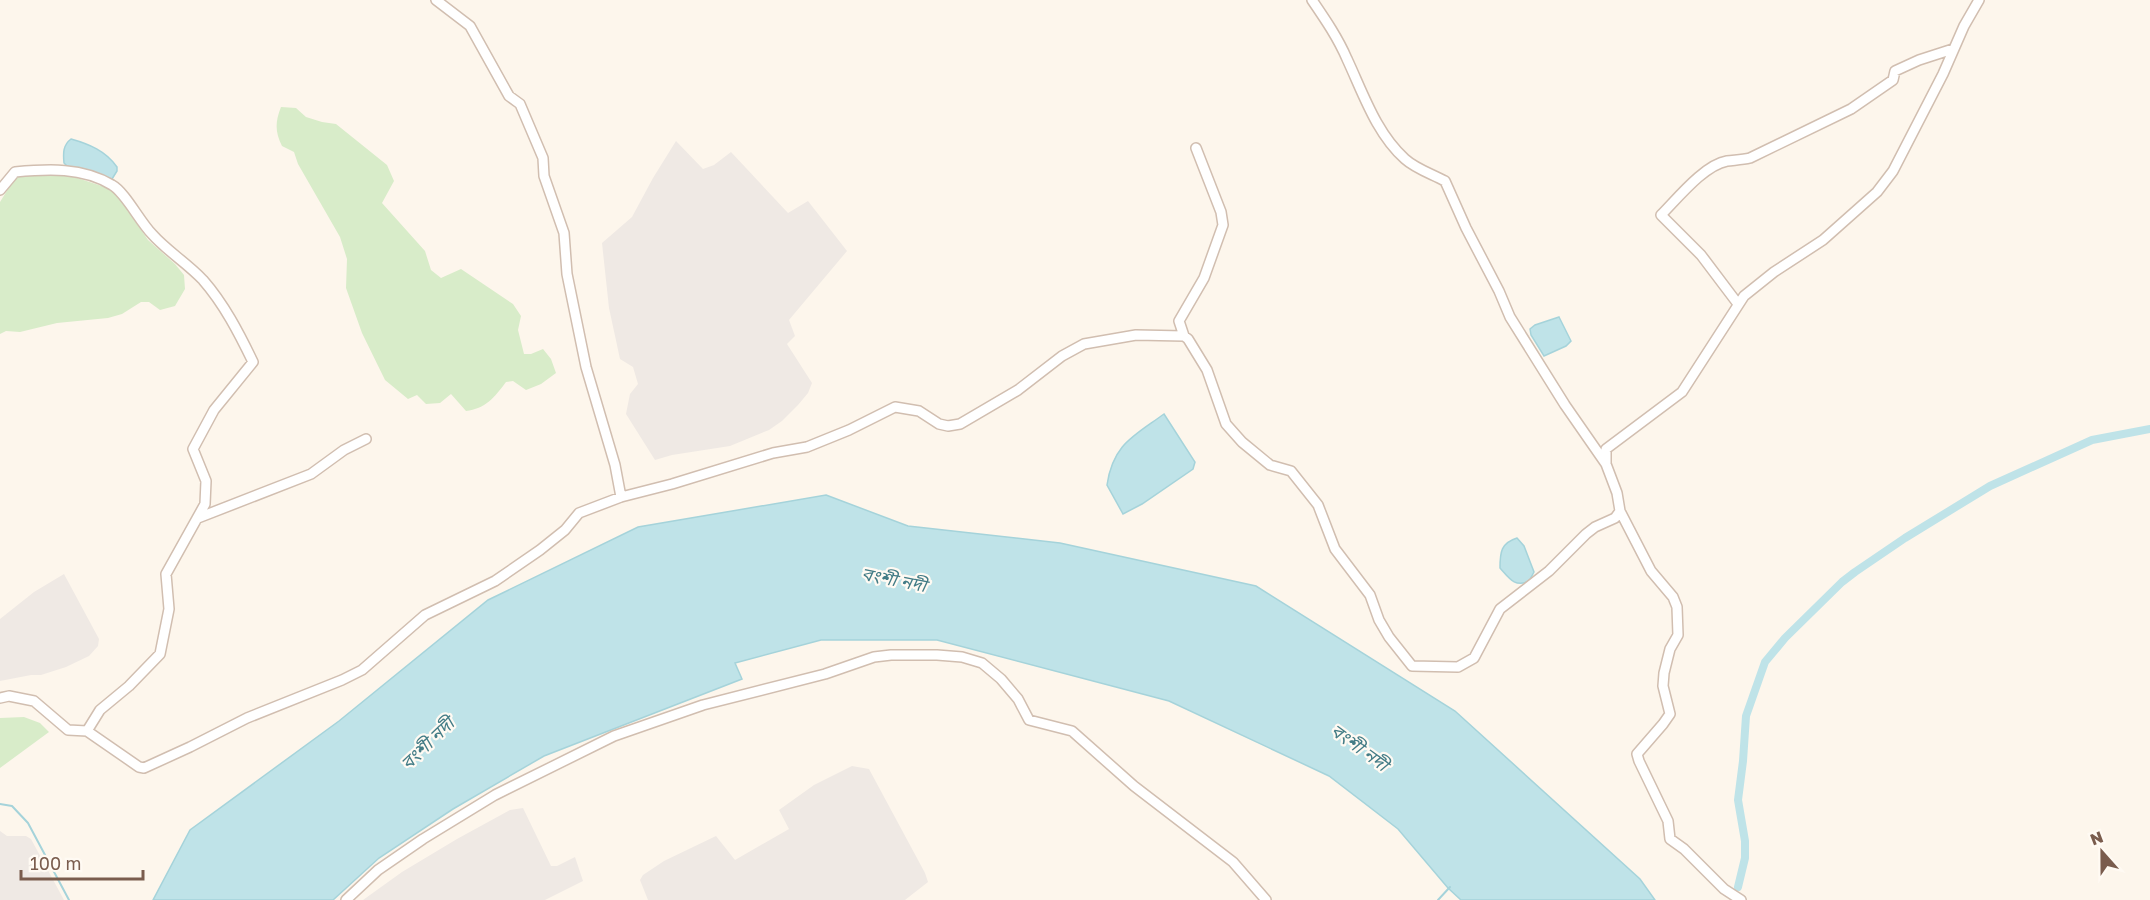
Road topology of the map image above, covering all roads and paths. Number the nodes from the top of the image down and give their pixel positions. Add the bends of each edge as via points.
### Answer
1 (436, 0) edge
2 (1311, 0) edge
3 (1979, 0) edge
4 (1953, 49) junction
5 (1196, 148) dead end
6 (0, 190) edge
7 (1738, 304) junction
8 (1184, 336) junction
9 (366, 439) dead end
10 (1606, 464) junction
11 (621, 497) junction
12 (1620, 511) junction
13 (198, 518) junction
14 (0, 698) edge
15 (87, 731) junction
16 (346, 900) edge
17 (1266, 900) edge
18 (1741, 900) edge

1 - 11 street via 470,26 509,96 520,104 543,158 544,176 564,233 567,274 586,367
2 - 10 street via 1337,39 1385,136 1405,159 1445,180 1510,317
3 - 4 street
4 - 7 street via 1893,171 1877,192 1823,240 1759,283
4 - 7 street via 1895,71 1893,80 1844,112 1750,158 1728,161 1703,173 1661,215 1701,255
5 - 8 street via 1223,225 1204,278 1179,321
6 - 13 street via 15,172 51,168 114,185 153,235 202,279 228,314 253,362 214,410 193,449 206,481 205,504
7 - 10 street via 1682,392 1606,449
8 - 11 street via 1136,335 1084,344 960,424 939,424 919,411 895,407 807,447 773,453
8 - 12 street via 1207,370 1226,424 1270,465 1292,471 1318,505 1335,549 1370,595 1384,628 1412,666 1458,667 1474,658 1500,609 1549,571 1586,534
9 - 13 street via 311,474
10 - 12 street
11 - 15 street via 579,513 554,540 495,581 425,615 362,670 248,718 164,760 139,767
12 - 18 street via 1651,571 1677,607 1678,635 1670,649 1663,686 1670,714 1637,753 1639,760 1668,821 1670,839
13 - 15 street via 166,574 169,609 160,654 100,710
14 - 15 street via 34,701 68,730
16 - 17 street via 378,870 432,833 495,795 614,736 703,705 891,655 962,657 982,663 1018,699 1029,720 1072,731 1134,786 1233,862

